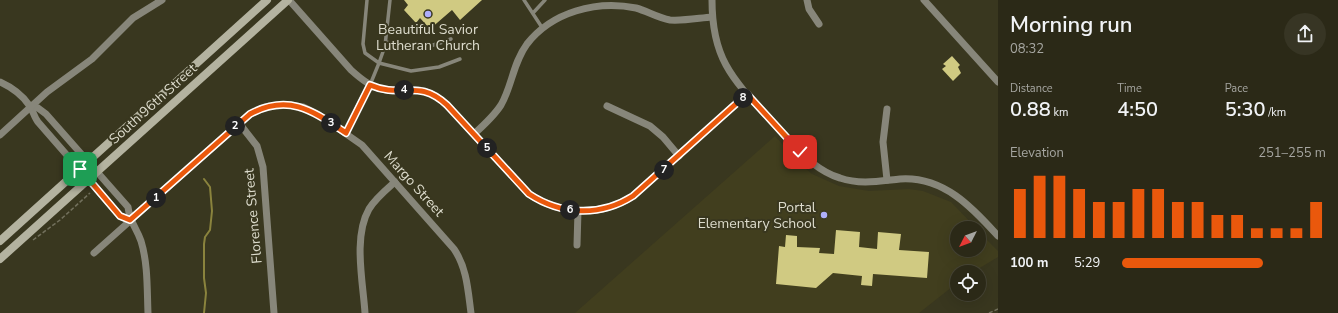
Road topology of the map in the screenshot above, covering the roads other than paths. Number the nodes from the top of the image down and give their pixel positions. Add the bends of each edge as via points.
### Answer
1 (162, 0) edge
2 (267, 0) edge
3 (288, 0) edge
4 (367, 0) edge
5 (390, 0) edge
6 (524, 0) edge
7 (545, 0) edge
8 (712, 0) edge
9 (807, 0) edge
10 (924, 0) edge
11 (151, 2) edge
12 (533, 13) junction
13 (712, 17) junction
14 (819, 24) dead end
15 (543, 29) junction
16 (451, 39) dead end
17 (386, 42) junction
18 (460, 59) dead end
19 (379, 63) junction
20 (0, 82) edge
21 (998, 82) edge
22 (370, 85) junction
23 (747, 94) junction
24 (30, 106) junction
25 (607, 106) dead end
26 (887, 109) dead end
27 (239, 123) junction
28 (346, 133) junction
29 (474, 134) junction
30 (0, 135) edge
31 (679, 156) junction
32 (88, 162) junction
33 (80, 169) junction
34 (97, 172) junction
35 (88, 179) junction
36 (887, 180) junction
37 (395, 182) junction
38 (578, 211) junction
39 (130, 220) junction
40 (998, 236) edge
41 (0, 241) edge
42 (577, 245) dead end
43 (94, 253) dead end
44 (0, 259) edge
45 (148, 313) edge
46 (274, 313) edge
47 (365, 313) edge
48 (471, 313) edge

1 - 11 street
2 - 32 main road, South 96th Street
3 - 22 street via 351,70
3 - 34 main road, South 96th Street
4 - 19 lane via 363,44 365,53
5 - 17 lane
6 - 12 lane
7 - 12 lane
8 - 13 street
9 - 14 street via 809,9
10 - 21 street
11 - 24 street via 81,68
12 - 15 lane
13 - 15 street via 670,20 626,6 598,5 559,17
13 - 23 street via 717,43 725,64
15 - 29 street via 522,52 501,105
16 - 17 lane via 419,48
17 - 19 lane
18 - 19 lane via 439,67 411,71
19 - 22 lane
20 - 24 street via 11,88
22 - 28 street
22 - 29 street via 387,91 414,89 433,93
23 - 31 street
23 - 36 street via 800,152 819,168 848,181
24 - 30 street
24 - 32 street via 46,114
24 - 33 street via 38,122
25 - 31 street via 650,126
26 - 36 street via 883,142
27 - 28 street, Margo Street via 265,107 295,106 312,111
27 - 39 street, Margo Street
27 - 46 street, Florence Street via 257,146 263,167
28 - 37 street, Margo Street via 362,145
29 - 38 street via 529,194 556,208
31 - 38 street via 625,201 605,208
32 - 33 main road, South 96th Street
32 - 34 street
33 - 35 street
33 - 41 main road, South 96th Street
34 - 35 main road, South 96th Street
34 - 39 street via 128,207
35 - 39 street via 120,216
35 - 44 main road, South 96th Street
36 - 40 street via 926,182 948,191 964,200
37 - 47 street via 374,203 363,224 360,252
37 - 48 street, Margo Street via 459,256 464,270
38 - 42 street
39 - 43 street, Margo Street
39 - 45 street via 141,242 144,256

